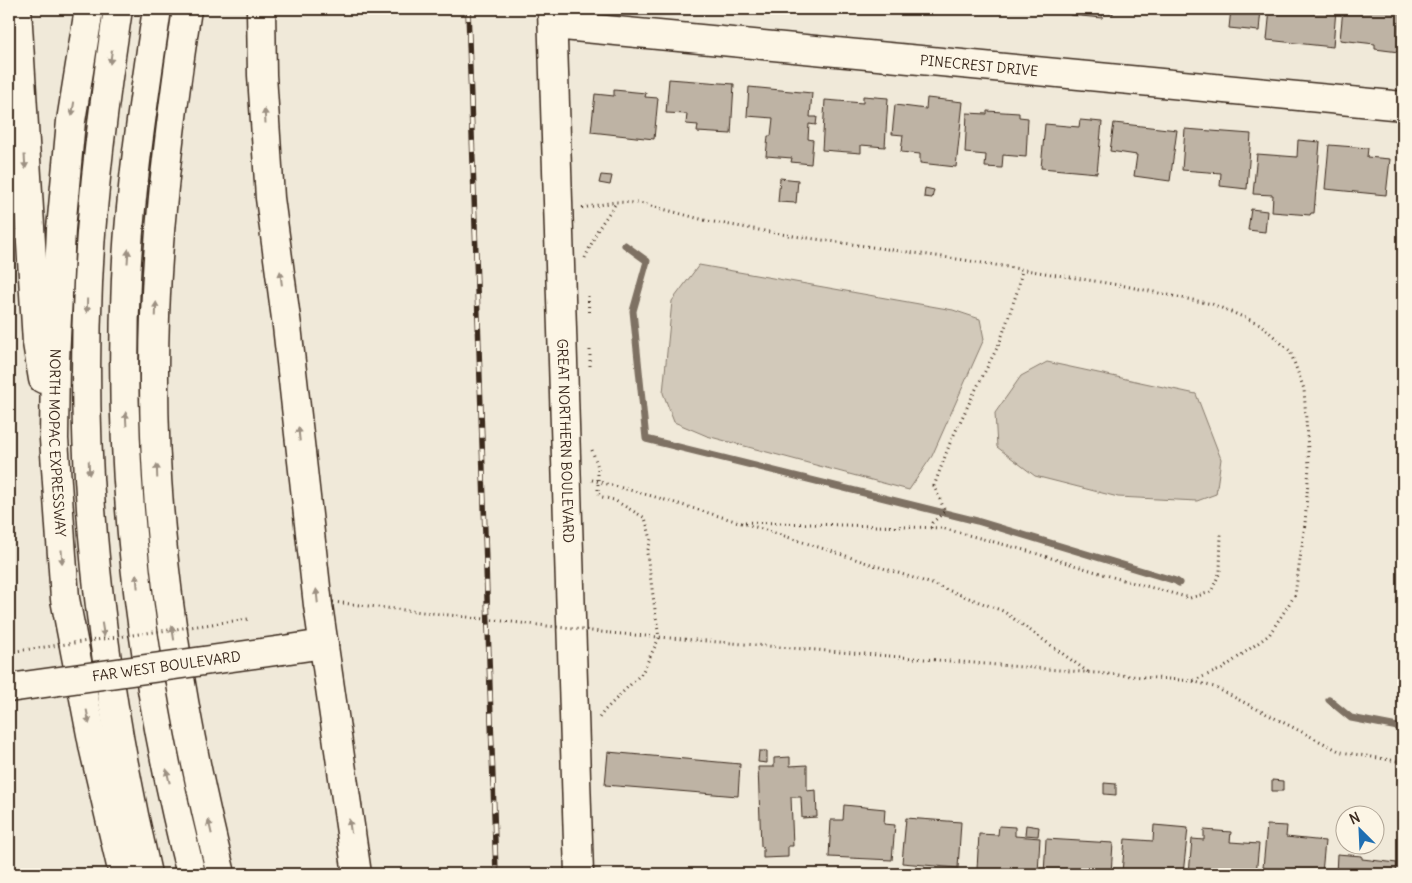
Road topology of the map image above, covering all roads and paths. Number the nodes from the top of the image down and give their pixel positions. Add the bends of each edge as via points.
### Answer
1 (17, 9) edge
2 (88, 9) edge
3 (118, 9) edge
4 (157, 9) edge
5 (187, 9) edge
6 (261, 9) edge
7 (553, 17) edge
8 (1403, 106) edge
9 (617, 202) junction
10 (560, 212) junction
11 (584, 260) dead end
12 (1022, 270) junction
13 (54, 439) junction
14 (739, 522) junction
15 (930, 528) junction
16 (1220, 532) dead end
17 (333, 602) dead end
18 (248, 619) dead end
19 (659, 638) junction
20 (324, 644) junction
21 (9, 652) edge
22 (1090, 673) junction
23 (1192, 681) junction
24 (9, 688) edge
25 (576, 738) junction
26 (1403, 762) edge
27 (123, 874) edge
28 (147, 874) edge
29 (191, 874) edge
30 (222, 874) edge
31 (357, 874) edge
32 (580, 874) edge

1 -> 13 main road via 36,343
2 -> 13 main road, NORTH MOPAC EXPRESSWAY via 71,121 61,229
3 -> 28 main road via 94,201 88,283 86,393 91,515 101,618 125,770
29 -> 4 main road via 161,746 140,610 124,389 126,279 132,202
30 -> 5 main road via 188,726 158,502 154,371 159,232
20 -> 6 main road via 270,198
7 - 8 main road, PINECREST DRIVE
7 - 10 main road, GREAT NORTHERN BOULEVARD
9 - 10 path
9 - 11 path via 598,229
9 - 12 path via 640,202 708,221 787,235
10 - 25 main road, GREAT NORTHERN BOULEVARD
12 - 15 path via 1000,342 950,444 934,486 945,511
12 - 23 path via 1212,304 1260,324 1290,351 1304,389 1309,466 1295,595 1269,635 1222,668
13 -> 27 main road, NORTH MOPAC EXPRESSWAY via 65,598 94,750
14 - 15 path
14 - 19 path via 599,482 598,493 645,518 651,539 648,553
14 - 22 path via 932,584 1003,612
15 - 16 path via 942,528 1028,551 1190,598 1211,592 1220,572
17 - 19 path, bridge
18 - 21 path, bridge
19 - 22 path
19 - 25 path via 642,673 605,710 591,730
20 - 24 main road, FAR WEST BOULEVARD, bridge
31 -> 20 main road
22 - 23 path
23 - 26 path via 1214,687 1341,752
25 - 32 main road, GREAT NORTHERN BOULEVARD

